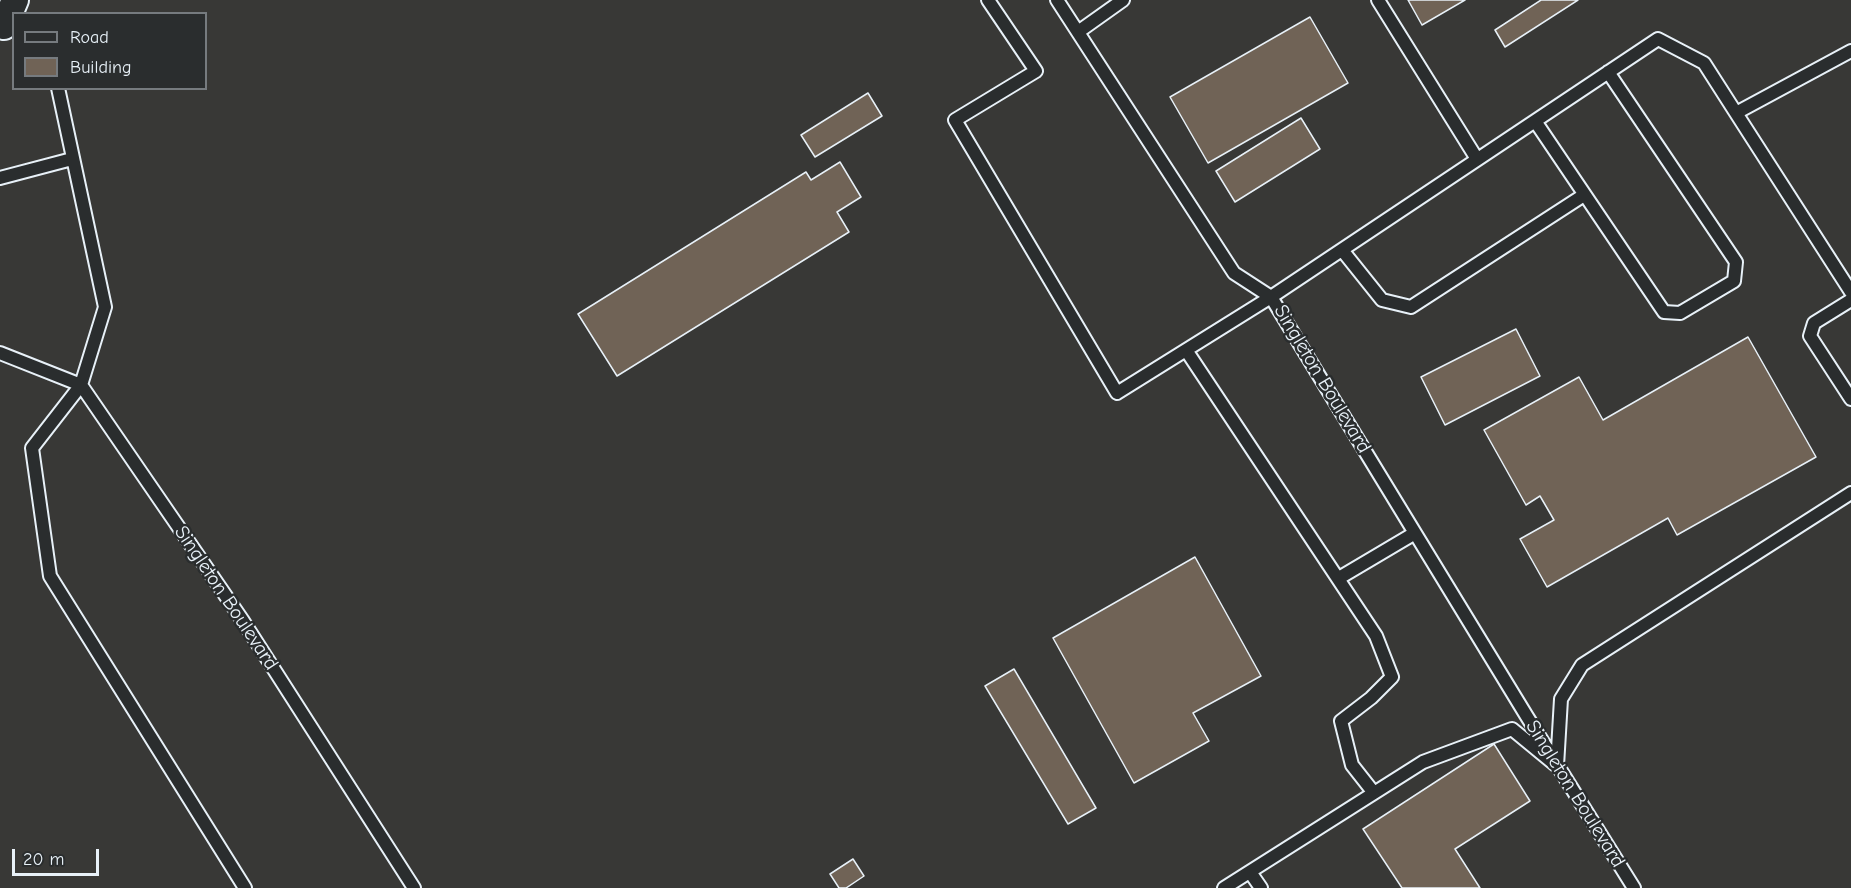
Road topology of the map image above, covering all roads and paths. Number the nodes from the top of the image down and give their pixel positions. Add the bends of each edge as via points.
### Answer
1 (988, 0) edge
2 (1057, 0) edge
3 (1123, 0) edge
4 (1378, 0) edge
5 (1078, 32) junction
6 (1851, 51) edge
7 (1608, 72) junction
8 (58, 90) edge
9 (1736, 112) junction
10 (1535, 121) junction
11 (72, 159) junction
12 (1477, 159) junction
13 (0, 178) edge
14 (1584, 195) junction
15 (1342, 250) junction
16 (1851, 292) edge
17 (1272, 297) junction
18 (1851, 300) edge
19 (1186, 350) junction
20 (0, 353) edge
21 (81, 385) junction
22 (1851, 399) edge
23 (1851, 493) edge
24 (1415, 533) junction
25 (1339, 578) junction
26 (1557, 765) junction
27 (1374, 793) junction
28 (1250, 872) junction
29 (245, 888) edge
30 (414, 888) edge
31 (1224, 888) edge
32 (1261, 888) edge
33 (1634, 888) edge

1 - 19 lane, Singleton Boulevard via 1036,71 955,120 1117,393
2 - 5 lane
3 - 5 lane
4 - 12 lane
5 - 17 lane via 1234,273
6 - 9 lane
7 - 9 lane via 1658,39 1704,63
7 - 10 lane
7 - 14 lane via 1736,262 1734,281 1680,313 1664,312
8 - 11 lane
9 - 16 lane
10 - 12 lane
10 - 14 lane
11 - 13 lane
11 - 21 lane via 105,307
12 - 15 lane
14 - 15 lane via 1412,307 1382,300
15 - 17 lane
17 - 19 lane, Singleton Boulevard
17 - 24 lane, Singleton Boulevard
18 - 22 lane via 1814,323 1810,336
19 - 25 lane
20 - 21 lane
21 - 29 lane via 32,448 50,576
21 - 30 lane, Singleton Boulevard via 243,621
23 - 26 lane via 1582,665 1561,699
24 - 25 lane
24 - 26 lane, Singleton Boulevard
25 - 27 lane via 1376,636 1392,677 1341,721 1352,765
26 - 27 lane via 1512,729 1423,762
26 - 33 lane, Singleton Boulevard
27 - 28 lane
28 - 31 lane
28 - 32 lane

